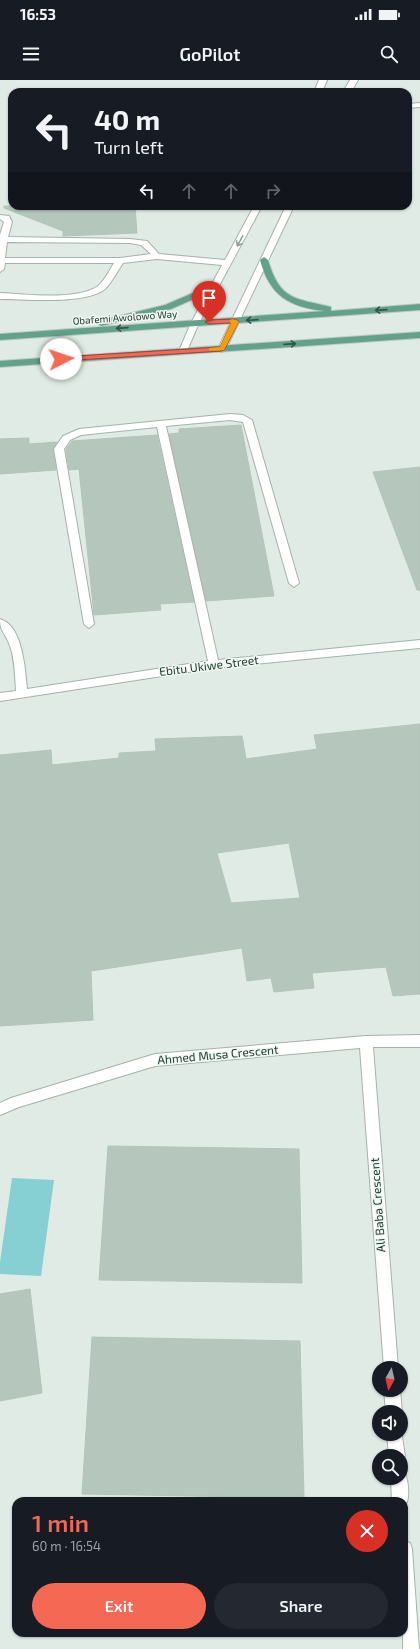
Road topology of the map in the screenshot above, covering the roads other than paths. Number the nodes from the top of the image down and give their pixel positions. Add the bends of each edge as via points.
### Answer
1 (256, 210) edge
2 (288, 210) edge
3 (0, 217) edge
4 (3, 239) junction
5 (157, 256) junction
6 (264, 260) junction
7 (120, 261) junction
8 (228, 263) junction
9 (1, 265) edge
10 (216, 286) junction
11 (0, 296) edge
12 (420, 307) edge
13 (357, 312) junction
14 (235, 321) junction
15 (195, 323) junction
16 (36, 334) junction
17 (420, 334) edge
18 (0, 337) edge
19 (222, 349) junction
20 (183, 350) junction
21 (0, 364) edge
22 (161, 423) junction
23 (294, 583) dead end
24 (0, 624) edge
25 (89, 624) dead end
26 (420, 644) edge
27 (214, 664) junction
28 (22, 694) junction
29 (0, 697) edge
30 (420, 1041) edge
31 (366, 1042) junction
32 (0, 1109) edge
33 (389, 1361) edge
34 (399, 1485) edge
35 (400, 1497) edge
36 (408, 1606) edge
37 (411, 1649) edge

1 -> 8 street
2 - 6 street
3 - 4 street via 6,218 8,222
4 - 5 street via 130,241 144,243
4 - 9 street
5 - 7 street
5 - 8 street
6 - 13 main road via 270,282 285,296 317,308
6 - 14 street
7 - 9 street
7 - 11 street via 100,288 85,294 66,297
8 - 10 street
10 - 15 street
10 - 16 main road via 168,307 122,319
12 -> 13 main road, Obafemi Awolowo Way
13 -> 14 main road, Obafemi Awolowo Way
14 - 15 main road, Obafemi Awolowo Way
14 - 19 street
15 -> 16 main road, Obafemi Awolowo Way
15 - 20 street
16 - 18 main road, Obafemi Awolowo Way
19 -> 17 main road
19 - 20 main road
20 - 21 main road
22 - 23 street via 235,417 247,420
22 - 25 street via 79,432 69,436 59,449
22 - 27 street
24 - 28 street via 6,628 15,642
26 - 27 street, Ebitu Ukiwe Street
27 - 28 street, Ebitu Ukiwe Street
28 - 29 street, Ebitu Ukiwe Street
30 - 31 street, Ahmed Musa Crescent
31 - 32 street, Ahmed Musa Crescent via 155,1060
31 - 33 street, Ali Baba Crescent
34 - 35 street
36 - 37 street

